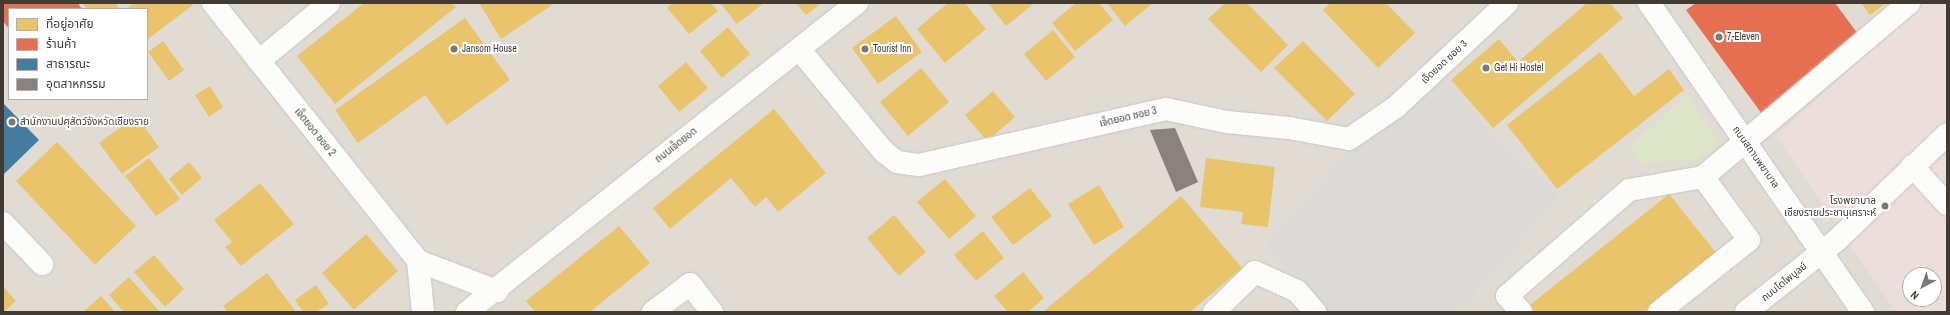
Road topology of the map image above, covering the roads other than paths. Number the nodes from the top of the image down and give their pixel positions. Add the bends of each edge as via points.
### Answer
1 (213, 3) edge
2 (329, 3) edge
3 (858, 3) edge
4 (1507, 3) edge
5 (1649, 3) edge
6 (1909, 3) edge
7 (799, 49) junction
8 (259, 60) junction
9 (1947, 134) edge
10 (1745, 140) junction
11 (1912, 166) junction
12 (1703, 177) junction
13 (1947, 204) edge
14 (3, 223) edge
15 (1822, 252) junction
16 (418, 261) junction
17 (42, 264) dead end
18 (497, 291) junction
19 (423, 312) edge
20 (467, 312) edge
21 (653, 312) edge
22 (712, 312) edge
23 (1214, 312) edge
24 (1315, 312) edge
25 (1521, 312) edge
26 (1659, 312) edge
27 (1746, 312) edge
28 (1863, 312) edge

1 - 8 street, เจ็ดยอด ซอย 2
2 - 8 street
3 - 7 street, ถนนเจ็ดยอด
4 - 7 street, เจ็ดยอด ซอย 3 via 1396,107 1349,139 1289,128 1227,122 1166,109 919,165 897,162 883,151
5 - 10 street, ถนนสถานพยาบาล
6 - 10 street
7 - 18 street, ถนนเจ็ดยอด via 663,155
8 - 16 street, เจ็ดยอด ซอย 2
9 - 11 street, ถนนโตไพบูลย์
10 - 12 street
10 - 15 street, ถนนสถานพยาบาล
11 - 13 street
11 - 15 street, ถนนโตไพบูลย์
12 - 25 street via 1629,190 1507,296
12 - 26 street via 1749,240
14 - 17 street
15 - 27 street, ถนนโตไพบูลย์
15 - 28 street, ถนนสถานพยาบาล
16 - 18 street
16 - 19 street
18 - 20 street, ถนนเจ็ดยอด
21 - 22 street via 690,284
23 - 24 street via 1255,272 1297,291

